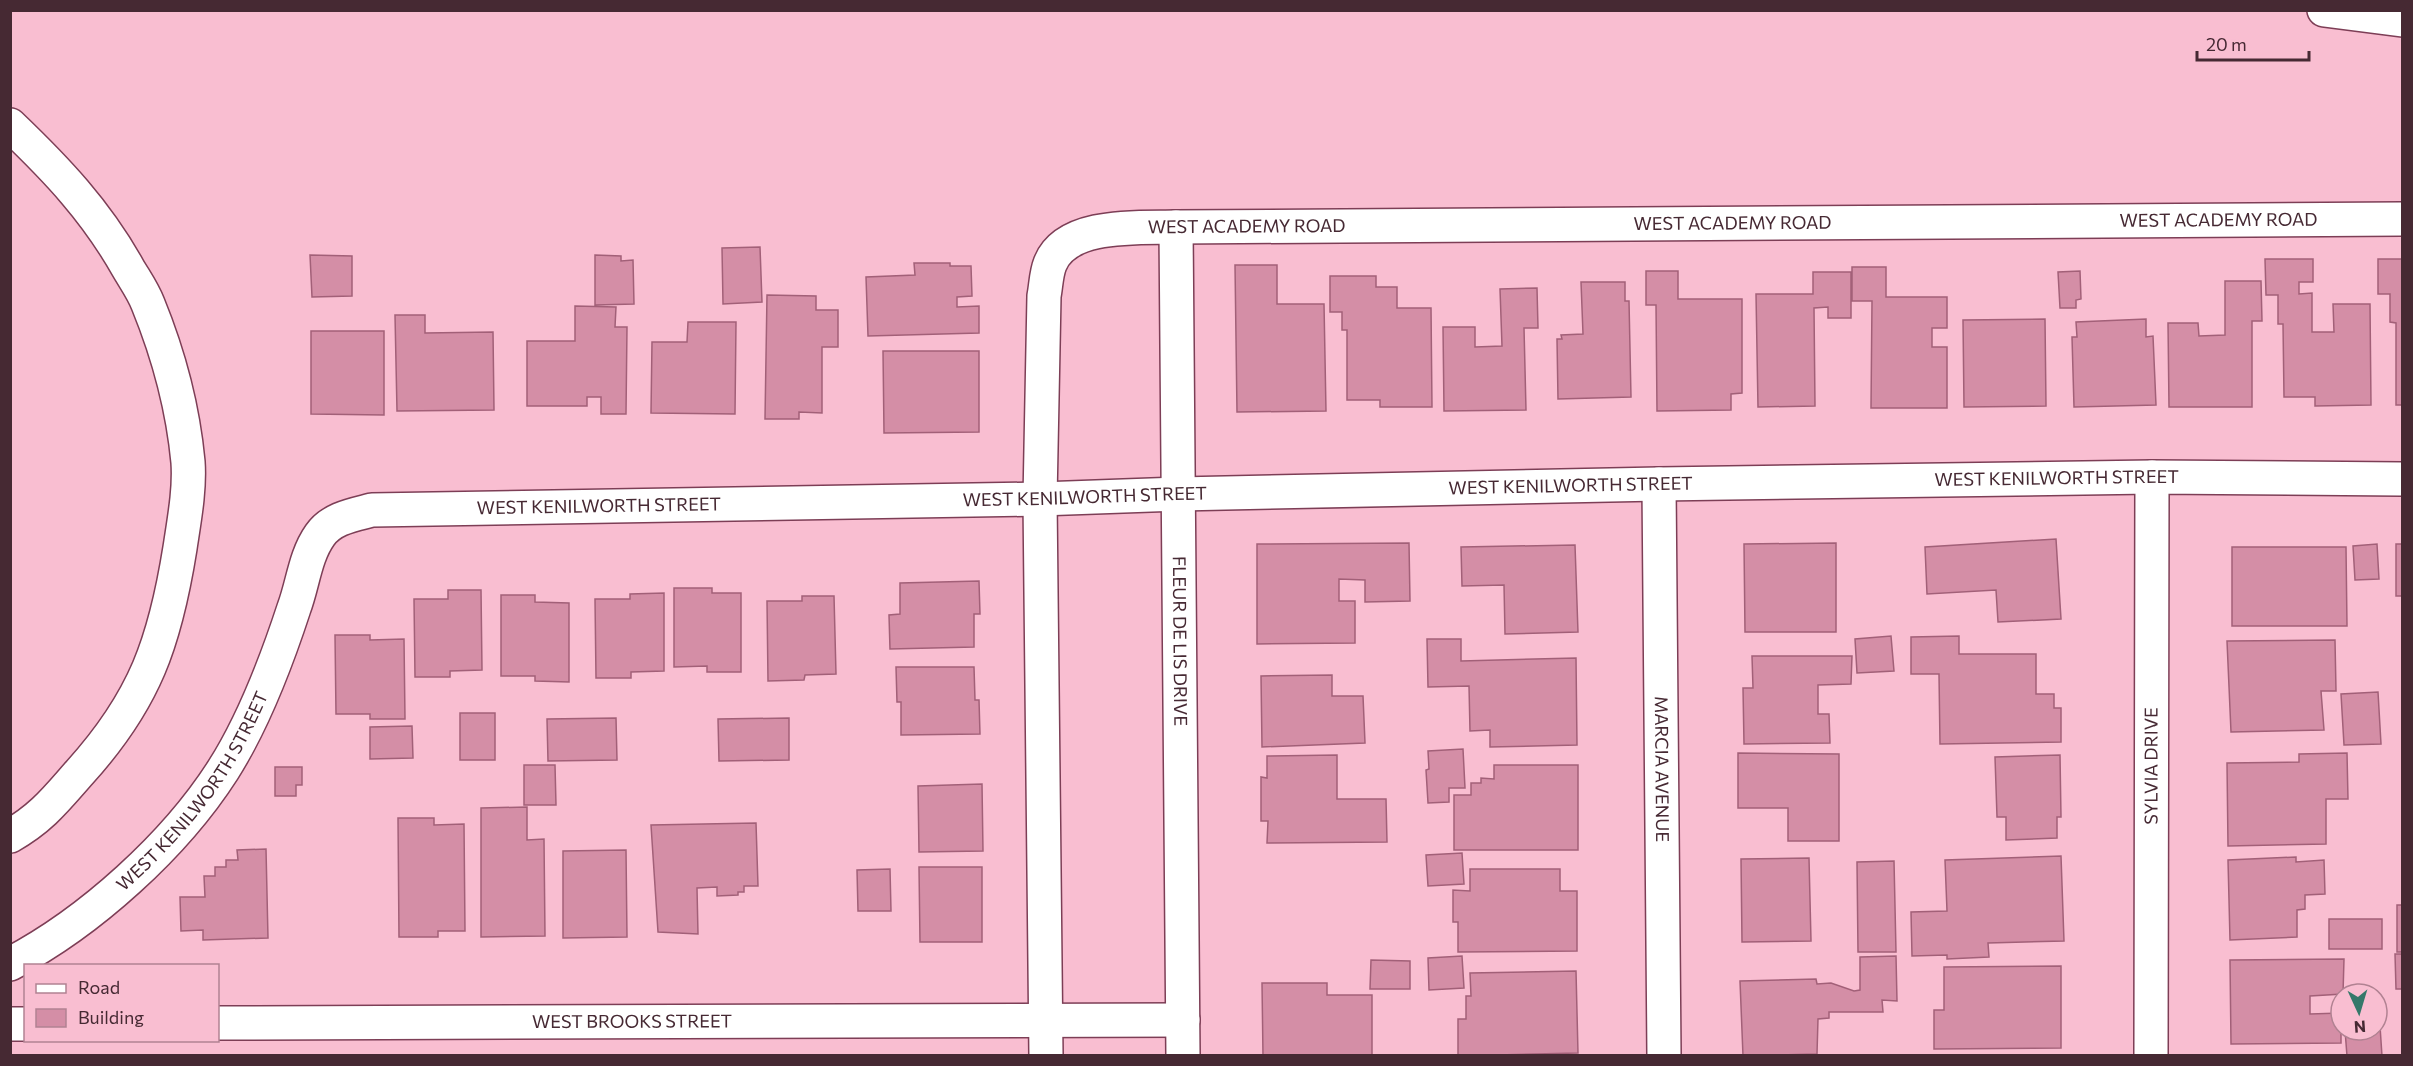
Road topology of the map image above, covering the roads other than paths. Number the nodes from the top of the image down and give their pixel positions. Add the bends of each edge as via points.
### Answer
1 (2324, 10) edge
2 (2374, 10) edge
3 (2403, 19) edge
4 (10, 125) edge
5 (2403, 219) edge
6 (1176, 227) junction
7 (2152, 477) junction
8 (2403, 479) edge
9 (1659, 484) junction
10 (1179, 494) junction
11 (1040, 500) junction
12 (10, 836) edge
13 (10, 964) edge
14 (1183, 1020) junction
15 (1046, 1021) junction
16 (219, 1023) edge
17 (1046, 1056) edge
18 (1183, 1056) edge
19 (1664, 1056) edge
20 (2151, 1056) edge

1 - 3 main road
2 - 3 main road
4 - 12 main road via 64,177 106,230 147,302 179,407 188,464 185,519 172,593 150,670 124,720 97,753 36,821
5 - 6 main road, WEST ACADEMY ROAD
6 - 10 main road, FLEUR DE LIS DRIVE
6 - 11 main road, WEST ACADEMY ROAD via 1090,233 1066,243 1050,263 1044,296
7 - 8 main road, WEST KENILWORTH STREET
7 - 9 main road, WEST KENILWORTH STREET
7 - 20 main road, SYLVIA DRIVE
9 - 10 main road, WEST KENILWORTH STREET
9 - 19 main road, MARCIA AVENUE
10 - 11 main road, WEST KENILWORTH STREET
10 - 14 main road, FLEUR DE LIS DRIVE
11 - 13 main road, WEST KENILWORTH STREET via 419,508 372,510 340,518 321,534 306,565 268,681 224,769 176,832 109,897
11 - 15 main road
14 - 15 main road, WEST BROOKS STREET
14 - 18 main road, FLEUR DE LIS DRIVE
15 - 16 main road, WEST BROOKS STREET
15 - 17 main road

